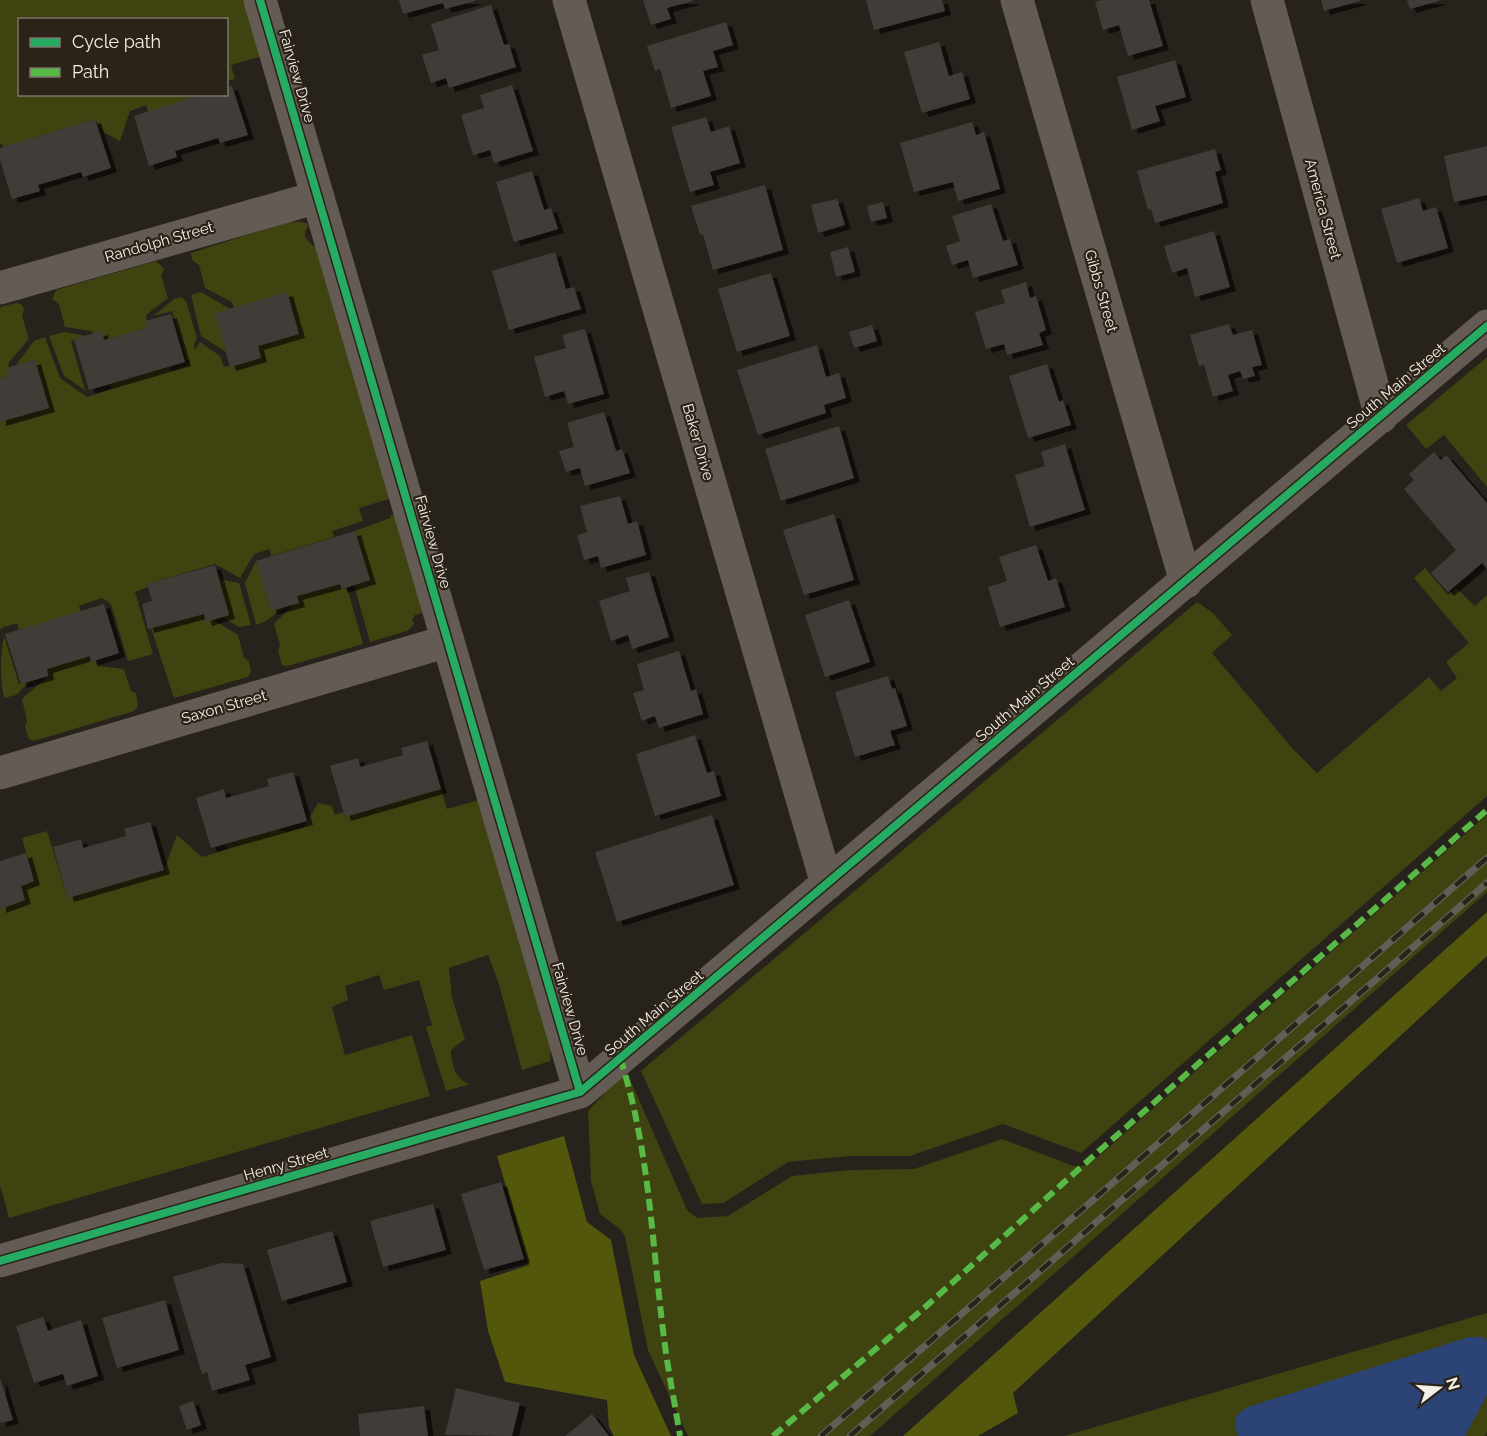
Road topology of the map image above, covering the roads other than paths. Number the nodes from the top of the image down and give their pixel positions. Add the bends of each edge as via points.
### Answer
1 (260, 0) edge
2 (569, 0) edge
3 (1017, 0) edge
4 (1267, 0) edge
5 (318, 197) junction
6 (0, 288) edge
7 (1487, 326) edge
8 (1381, 417) junction
9 (1186, 582) junction
10 (448, 641) junction
11 (0, 773) edge
12 (827, 885) junction
13 (580, 1092) junction
14 (0, 1261) edge

1 - 5 street, Fairview Drive
2 - 12 street, Baker Drive
3 - 9 street, Gibbs Street
4 - 8 street, America Street
5 - 6 street, Randolph Street
5 - 10 street, Fairview Drive
7 - 8 street, South Main Street
8 - 9 street, South Main Street
9 - 12 street, South Main Street
10 - 11 street, Saxon Street
10 - 13 street, Fairview Drive
12 - 13 street, South Main Street
13 - 14 street, Henry Street

